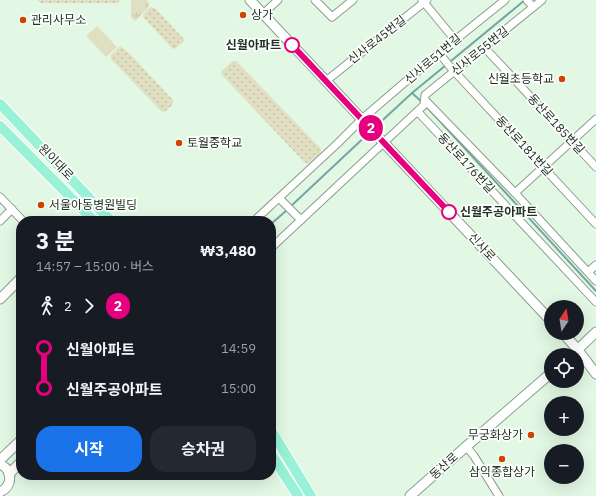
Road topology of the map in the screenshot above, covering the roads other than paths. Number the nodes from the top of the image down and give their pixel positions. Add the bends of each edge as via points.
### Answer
1 (250, 0) edge
2 (278, 0) edge
3 (316, 0) edge
4 (352, 0) edge
5 (505, 0) edge
6 (542, 0) edge
7 (425, 1) edge
8 (530, 4) edge
9 (263, 14) junction
10 (455, 40) junction
11 (484, 47) junction
12 (440, 55) junction
13 (453, 70) junction
14 (326, 81) junction
15 (0, 104) edge
16 (421, 107) junction
17 (362, 119) junction
18 (596, 119) edge
19 (0, 126) edge
20 (381, 140) junction
21 (572, 141) junction
22 (477, 155) junction
23 (467, 163) junction
24 (544, 167) junction
25 (596, 167) edge
26 (515, 194) junction
27 (0, 197) edge
28 (279, 198) junction
29 (98, 207) junction
30 (12, 209) junction
31 (18, 216) edge
32 (85, 216) edge
33 (90, 216) edge
34 (106, 216) edge
35 (259, 216) edge
36 (301, 220) junction
37 (0, 221) edge
38 (596, 224) edge
39 (546, 229) junction
40 (537, 237) junction
41 (276, 243) edge
42 (596, 265) edge
43 (588, 272) junction
44 (596, 281) edge
45 (16, 283) edge
46 (0, 299) edge
47 (596, 302) edge
48 (544, 314) edge
49 (596, 332) edge
50 (580, 348) edge
51 (584, 362) edge
52 (596, 374) edge
53 (544, 379) edge
54 (276, 438) edge
55 (16, 445) edge
56 (466, 446) junction
57 (0, 460) edge
58 (276, 462) edge
59 (0, 464) edge
60 (16, 467) edge
61 (9, 474) junction
62 (0, 492) edge
63 (298, 496) edge
64 (311, 496) edge
65 (410, 496) edge
66 (499, 496) edge

1 - 9 main road
2 - 9 street
3 - 4 street via 332,17
5 - 10 street, 신사로51번길
6 - 8 street, 신사로55번길
7 - 10 street
7 - 14 street, 신사로45번길
8 - 11 street, 신사로55번길
9 - 14 main road
10 - 12 street, 신사로51번길
11 - 13 street, 신사로55번길
11 - 21 street, 동산로185번길
12 - 13 street, 동산로181번길
12 - 17 street, 신사로51번길
13 - 16 street, 신사로55번길 via 425,95
13 - 24 street, 동산로181번길
14 - 17 main road
15 - 29 main road, 원이대로
16 - 20 street, 신사로55번길
16 - 22 street
16 - 23 street, 동산로176번길
17 - 20 main road, 신사로
17 - 28 street, 신사로51번길
18 - 21 street
19 - 32 main road, 원이대로
20 - 36 street, 신사로55번길
20 - 48 main road, 신사로
21 - 24 street
21 - 25 street, 동산로185번길
22 - 23 street
22 - 26 street
23 - 40 street, 동산로176번길
24 - 26 street
24 - 38 street, 동산로181번길
26 - 39 street
27 - 30 street
28 - 35 street, 신사로51번길
28 - 36 street
29 - 33 main road
29 - 34 main road, 원이대로
30 - 31 street
30 - 37 street
36 - 41 street, 신사로55번길
39 - 40 street
39 - 43 street
40 - 47 street, 동산로176번길
42 - 43 street
43 - 44 street
45 - 46 main road
49 - 50 main road
51 - 52 main road
53 - 56 main road, 동산로
54 - 64 main road
55 - 57 main road
56 - 65 main road, 동산로
56 - 66 street
58 - 63 main road
59 - 61 main road via 6,467
60 - 61 main road
61 - 62 main road via 8,486

